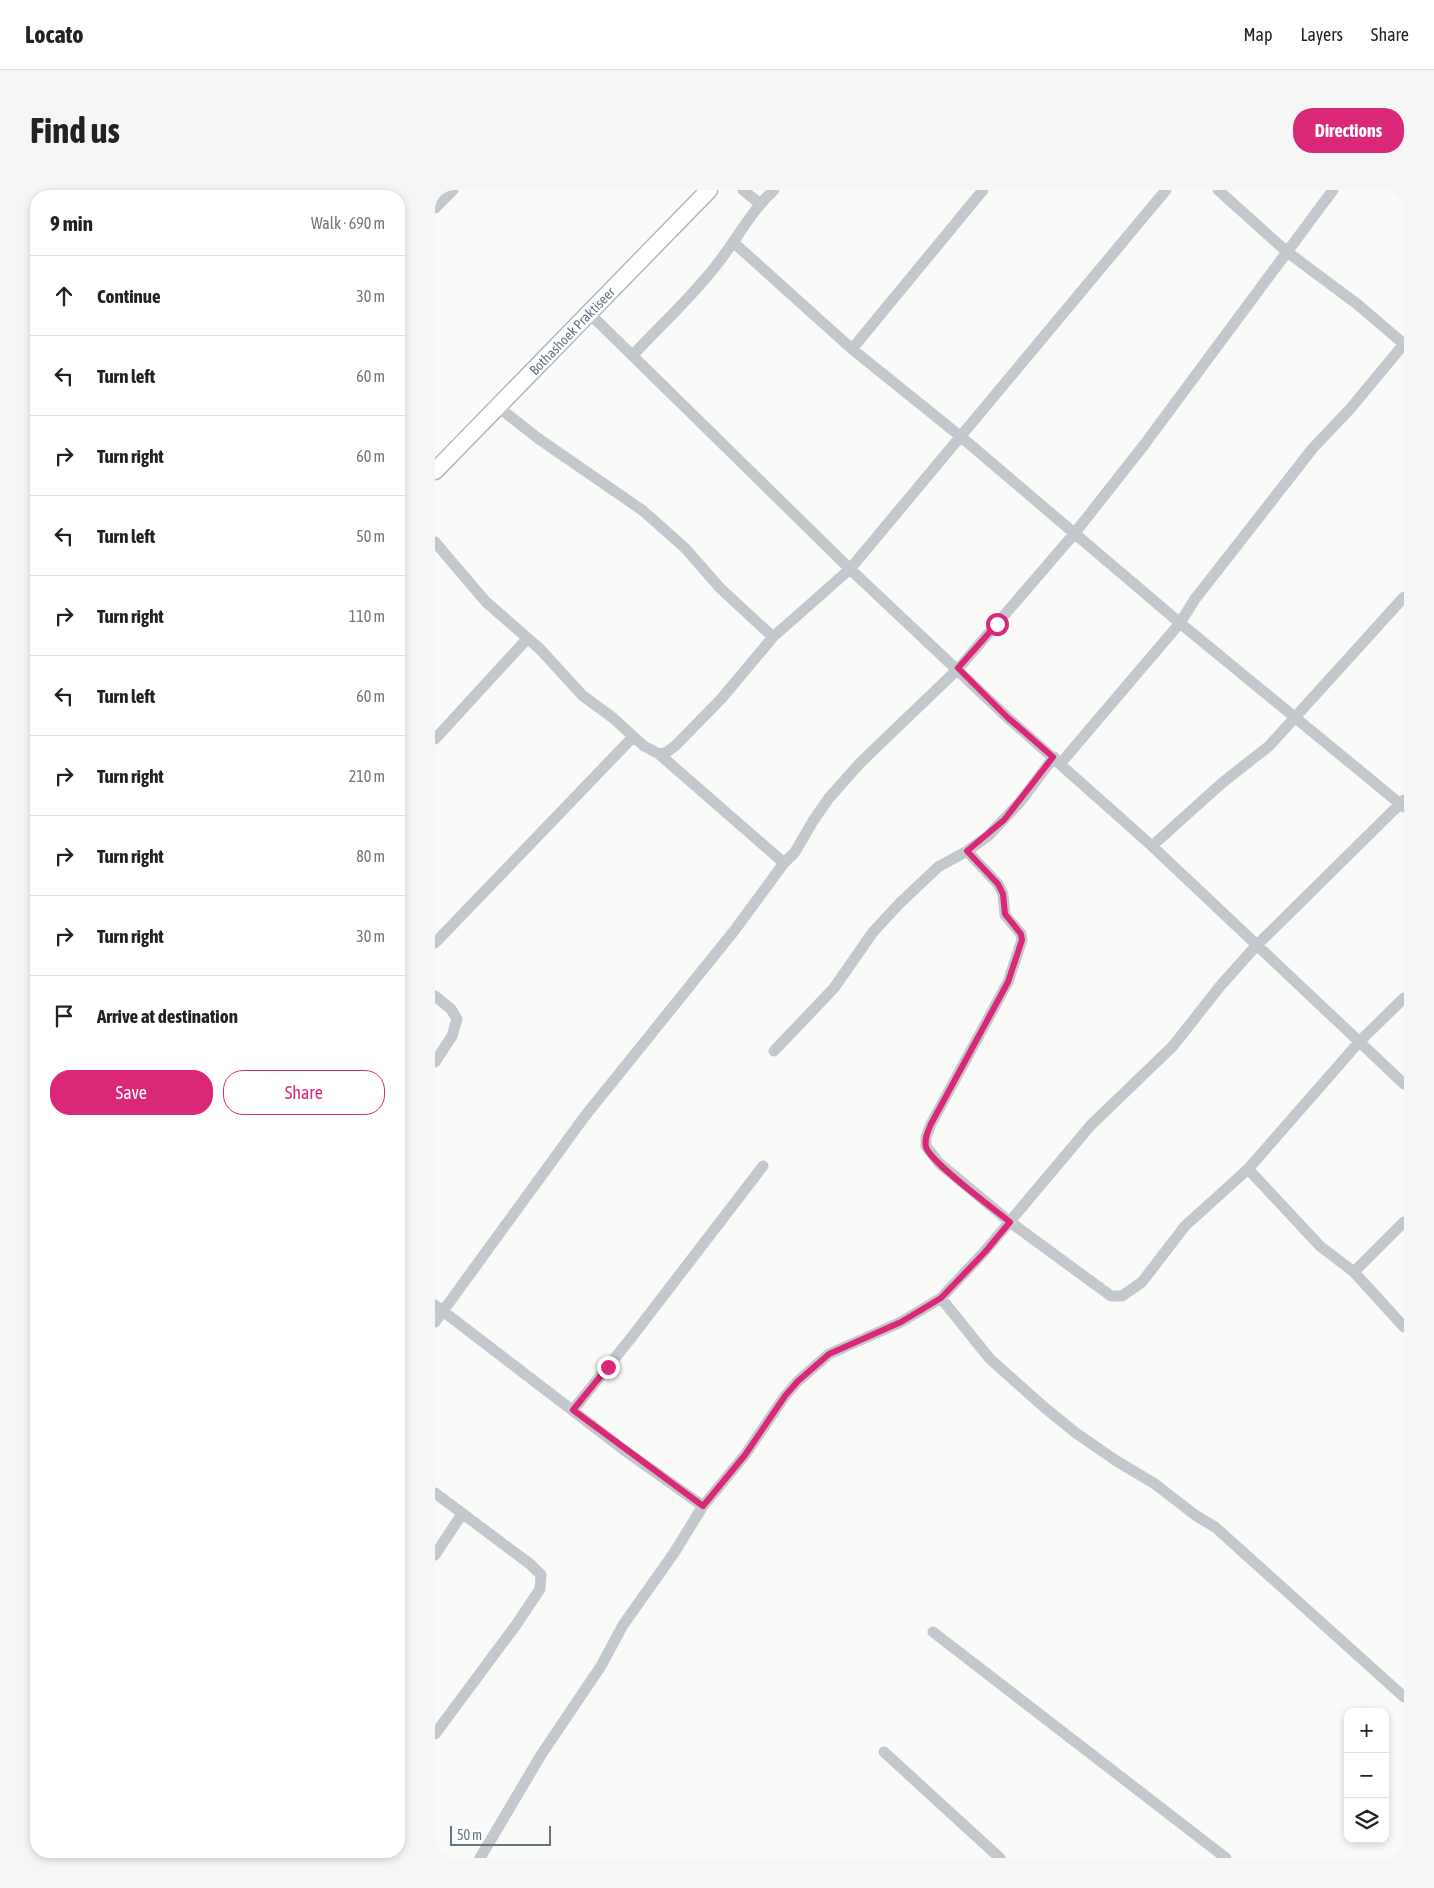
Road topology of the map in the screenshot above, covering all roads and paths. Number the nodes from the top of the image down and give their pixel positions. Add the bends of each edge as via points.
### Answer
1 (453, 190) edge
2 (709, 190) edge
3 (743, 190) edge
4 (774, 190) edge
5 (983, 190) edge
6 (1166, 190) edge
7 (1218, 190) edge
8 (1333, 190) edge
9 (759, 203) junction
10 (435, 208) edge
11 (733, 242) junction
12 (1286, 251) junction
13 (589, 313) junction
14 (1404, 344) edge
15 (852, 348) junction
16 (634, 354) junction
17 (498, 407) junction
18 (960, 436) junction
19 (435, 471) edge
20 (1074, 534) junction
21 (435, 542) edge
22 (850, 569) junction
23 (1404, 596) edge
24 (1179, 623) junction
25 (773, 637) junction
26 (527, 639) junction
27 (958, 668) junction
28 (1296, 717) junction
29 (633, 737) junction
30 (435, 739) edge
31 (659, 754) junction
32 (1057, 761) junction
33 (1403, 803) edge
34 (1152, 846) junction
35 (967, 851) junction
36 (783, 864) junction
37 (435, 943) edge
38 (1256, 946) junction
39 (435, 996) edge
40 (1404, 998) edge
41 (1360, 1041) junction
42 (774, 1051) dead end
43 (435, 1062) edge
44 (1404, 1084) edge
45 (763, 1166) dead end
46 (1248, 1169) junction
47 (1010, 1222) junction
48 (1404, 1222) edge
49 (1355, 1272) junction
50 (941, 1298) junction
51 (438, 1308) edge
52 (435, 1322) edge
53 (1404, 1327) edge
54 (573, 1410) junction
55 (435, 1492) edge
56 (703, 1506) junction
57 (462, 1514) junction
58 (435, 1555) edge
59 (933, 1632) dead end
60 (1404, 1697) edge
61 (435, 1734) edge
62 (884, 1752) dead end
63 (480, 1858) edge
64 (1000, 1858) edge
65 (1226, 1858) edge

1 - 10 street
2 - 13 street, Bothashoek Praktiseer
3 - 9 street
4 - 9 street
5 - 15 street
6 - 18 street
7 - 12 street
8 - 12 street
9 - 11 street
11 - 15 street
11 - 16 street via 692,294
12 - 14 street
12 - 20 street via 1204,366
13 - 16 street
13 - 17 street, Bothashoek Praktiseer
14 - 24 street via 1304,459
15 - 18 street
16 - 22 street
17 - 19 street, Bothashoek Praktiseer
17 - 25 street via 642,510 685,548 719,588
18 - 20 street
18 - 22 street
20 - 24 street
20 - 27 street
21 - 26 street via 486,602
22 - 25 street
22 - 27 street
23 - 28 street
24 - 28 street
24 - 32 street
25 - 31 street via 700,722 676,745
26 - 29 street via 541,649 582,695
26 - 30 street
27 - 32 street
27 - 36 street via 860,763 829,798 802,842
28 - 33 street
28 - 34 street via 1269,746
29 - 31 street
29 - 37 street
31 - 36 street
32 - 34 street
32 - 35 street via 1004,820
33 - 38 street
34 - 38 street
35 - 42 street via 938,867 900,903 873,932 834,988
35 - 47 street via 998,884 1003,894 1005,914 1022,940 1008,982 931,1124 926,1146 939,1163
36 - 51 street
38 - 41 street
38 - 47 street via 1173,1046 1063,1155
39 - 43 street via 451,1009 457,1019 452,1036
40 - 41 street
41 - 44 street
41 - 46 street
45 - 54 street
46 - 47 street via 1185,1226 1142,1282 1122,1296 1111,1296
46 - 49 street via 1320,1246
47 - 50 street
48 - 49 street
49 - 53 street
50 - 56 street via 901,1322 829,1354 798,1381 745,1455
50 - 60 street via 990,1359 1032,1397 1076,1434 1215,1527
51 - 52 street
51 - 54 street
54 - 56 street
55 - 57 street
56 - 63 street via 623,1626 597,1674 541,1755
57 - 58 street
57 - 61 street via 537,1570 541,1581 540,1589 517,1625
59 - 65 street
62 - 64 street

